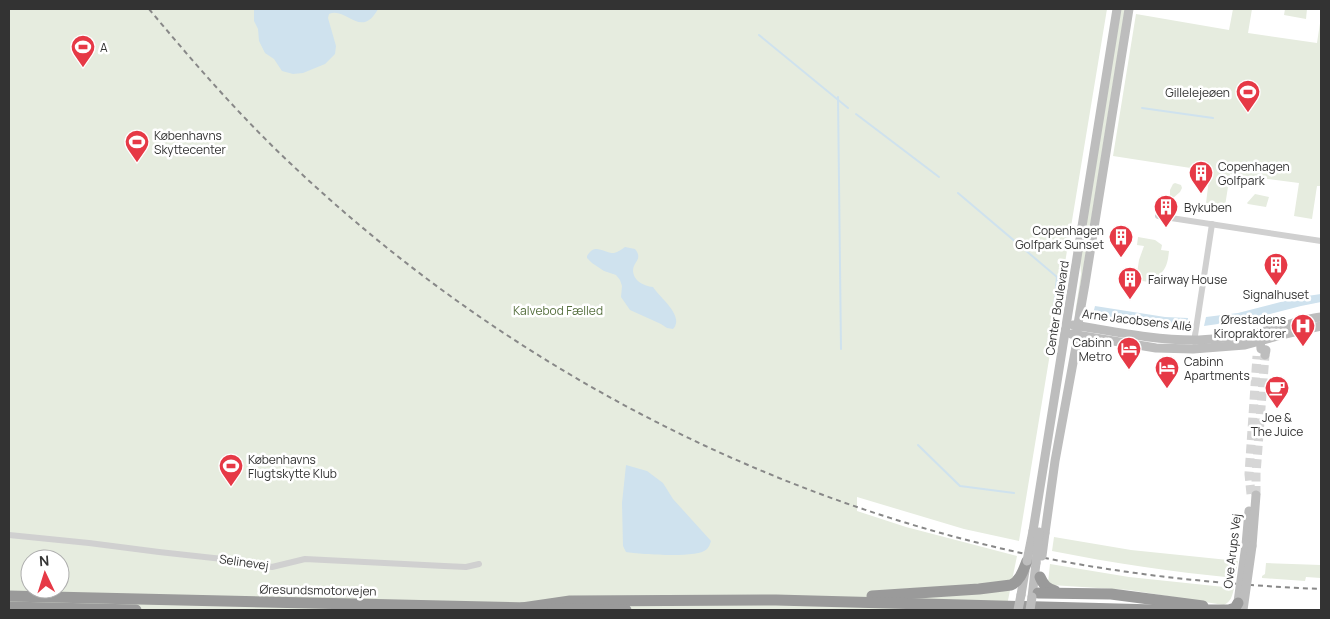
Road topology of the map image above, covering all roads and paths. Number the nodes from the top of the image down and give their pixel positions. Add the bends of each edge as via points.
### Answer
1 (1117, 9) edge
2 (1129, 9) edge
3 (1158, 216) dead end
4 (1212, 224) junction
5 (1321, 241) edge
6 (1321, 317) edge
7 (1067, 324) junction
8 (1321, 326) edge
9 (1077, 330) junction
10 (1263, 331) junction
11 (1066, 334) junction
12 (1194, 345) junction
13 (1261, 351) junction
14 (1254, 494) tunnel mouth
15 (1039, 532) junction
16 (9, 535) edge
17 (1035, 563) junction
18 (479, 564) dead end
19 (1040, 577) junction
20 (979, 589) junction
21 (1059, 593) junction
22 (1029, 595) junction
23 (9, 596) edge
24 (776, 600) junction
25 (9, 608) edge
26 (522, 608) junction
27 (1241, 609) edge
28 (136, 610) edge
29 (626, 610) edge
30 (1018, 610) edge
31 (1024, 610) edge
32 (1030, 610) edge
33 (1036, 610) edge
34 (1155, 610) edge

1 - 7 street, Center Boulevard
2 - 9 street, Center Boulevard
3 - 4 street
4 - 5 street
4 - 12 street
6 - 10 street, Arne Jacobsens Allé
7 - 9 street, Arne Jacobsens Allé
7 - 11 street, Center Boulevard
8 - 13 street, Arne Jacobsens Allé via 1285,334
9 - 11 street, Arne Jacobsens Allé
9 - 12 street, Arne Jacobsens Allé via 1156,348
9 - 15 street, Center Boulevard via 1055,461
10 - 12 street, Arne Jacobsens Allé
10 - 13 street
11 - 15 street, Center Boulevard via 1039,497
12 - 13 street, Arne Jacobsens Allé via 1245,345
14 - 27 street, Ove Arups Vej, bridge
15 - 17 street, Center Boulevard, bridge
15 - 17 street, Center Boulevard, bridge
16 - 18 street, Selinevej via 272,567 305,559 466,567
17 - 19 street, Center Boulevard
17 - 20 highway via 1015,583
17 - 22 street, Center Boulevard
19 - 21 highway via 1043,585
19 - 22 street, Center Boulevard
20 - 22 highway
20 - 24 highway
21 - 22 highway
21 - 27 highway via 1111,594
22 - 30 street, Center Boulevard, bridge
22 - 31 street
22 - 32 street, bridge
22 - 33 street, Center Boulevard
23 - 26 highway, Øresundsmotorvejen
24 - 26 highway via 570,601
24 - 34 highway
25 - 28 highway
26 - 29 highway, Øresundsmotorvejen
27 - 34 highway, bridge

